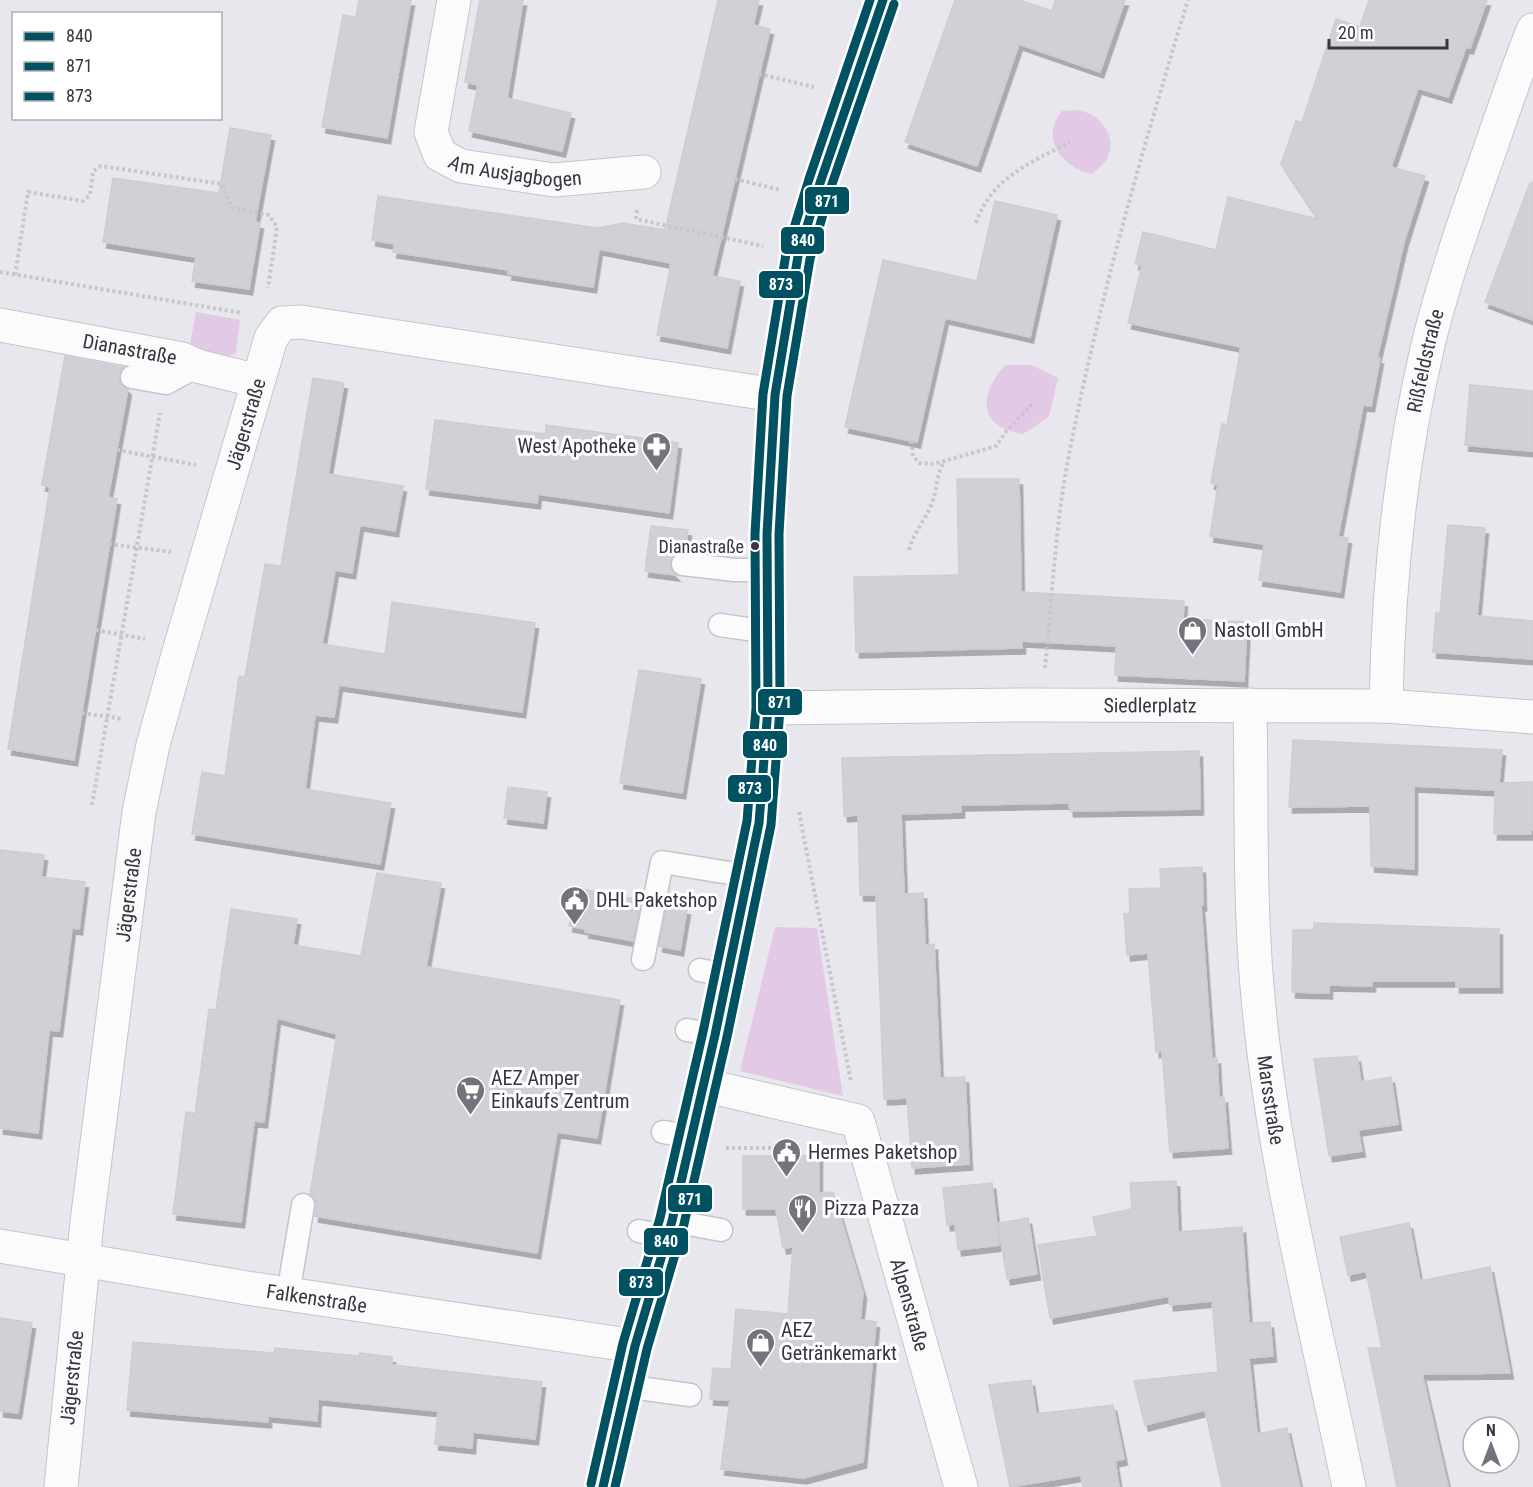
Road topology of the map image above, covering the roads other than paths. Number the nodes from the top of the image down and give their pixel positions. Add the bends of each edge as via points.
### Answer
1 (454, 0) edge
2 (883, 0) edge
3 (1533, 30) edge
4 (644, 172) road end
5 (0, 326) edge
6 (197, 366) junction
7 (132, 377) dead end
8 (258, 381) junction
9 (776, 395) junction
10 (683, 564) dead end
11 (767, 570) junction
12 (720, 625) dead end
13 (769, 632) junction
14 (1250, 705) junction
15 (1386, 706) junction
16 (768, 708) junction
17 (1533, 717) edge
18 (748, 876) junction
19 (643, 959) dead end
20 (703, 1085) junction
21 (303, 1205) dead end
22 (659, 1230) junction
23 (720, 1230) dead end
24 (0, 1246) edge
25 (83, 1261) junction
26 (288, 1294) junction
27 (635, 1346) junction
28 (624, 1386) junction
29 (690, 1395) dead end
30 (61, 1487) edge
31 (603, 1487) edge
32 (961, 1487) edge
33 (1349, 1487) edge

1 - 4 street, Am Ausjagbogen via 431,132 440,155 460,166 554,180
2 - 9 street via 798,256
3 - 15 street, Rißfeldstraße via 1450,264 1428,346 1408,448 1390,595
5 - 6 street, Dianastraße via 182,359
6 - 7 lane via 166,383
6 - 8 street, Dianastraße
8 - 9 street, Jägerstraße via 272,338 275,310 301,322
8 - 25 street, Jägerstraße via 171,677 139,812
9 - 11 street
10 - 11 lane
11 - 13 street
12 - 13 lane
13 - 16 street
14 - 15 street, Siedlerplatz
14 - 16 street, Siedlerplatz
14 - 33 street, Marsstraße via 1257,985 1268,1076 1289,1210
15 - 17 street, Siedlerplatz
16 - 18 street via 759,823
18 - 19 lane via 662,862
18 - 20 street via 714,973 701,1032
20 - 22 street via 677,1134
20 - 32 street, Alpenstraße via 858,1121
21 - 26 lane
22 - 23 lane
22 - 27 street
24 - 25 street, Falkenstraße
25 - 26 street, Falkenstraße
25 - 30 street, Jägerstraße
26 - 27 street, Falkenstraße
27 - 28 street
28 - 29 lane
28 - 31 street

